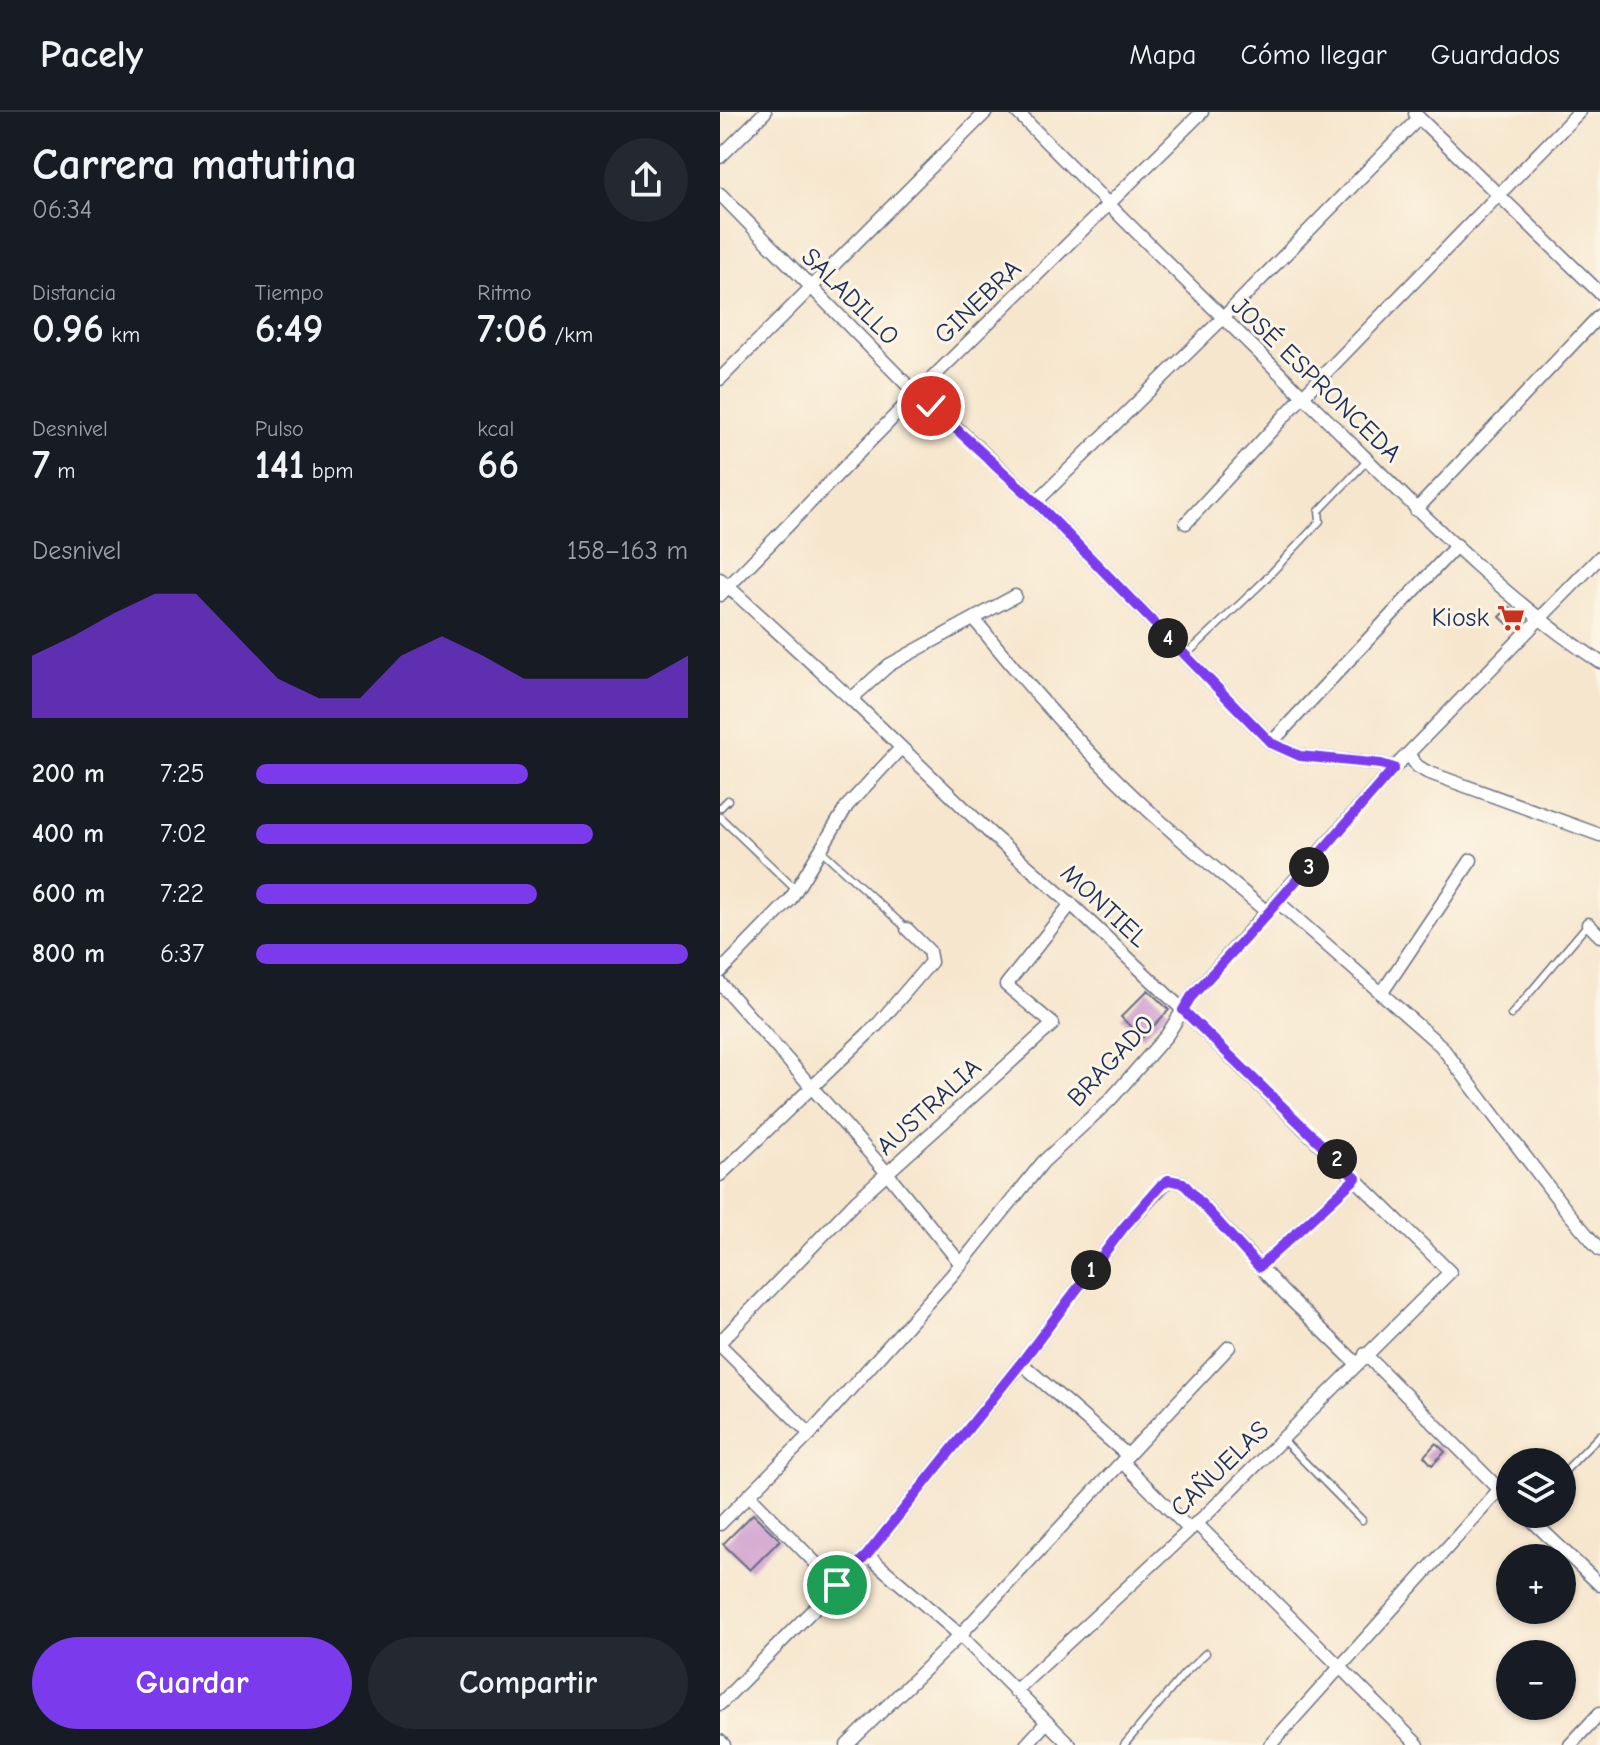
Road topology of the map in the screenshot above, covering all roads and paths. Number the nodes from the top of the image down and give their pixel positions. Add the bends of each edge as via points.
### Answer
1 (765, 112) edge
2 (986, 112) edge
3 (1017, 112) edge
4 (1202, 112) edge
5 (1579, 112) edge
6 (1415, 113) edge
7 (720, 157) edge
8 (720, 194) edge
9 (1500, 194) junction
10 (1109, 206) junction
11 (810, 288) junction
12 (1600, 293) edge
13 (1600, 315) edge
14 (1222, 319) junction
15 (720, 379) edge
16 (916, 394) junction
17 (1303, 396) junction
18 (1367, 461) junction
19 (1036, 502) junction
20 (1416, 510) junction
21 (1186, 523) dead end
22 (1457, 545) junction
23 (1600, 557) edge
24 (723, 587) edge
25 (1015, 596) dead end
26 (974, 619) junction
27 (1540, 620) junction
28 (1185, 656) junction
29 (1600, 662) edge
30 (851, 699) junction
31 (1271, 743) junction
32 (900, 749) junction
33 (1409, 755) junction
34 (1394, 768) junction
35 (728, 800) dead end
36 (720, 808) edge
37 (720, 817) edge
38 (1600, 835) edge
39 (822, 851) junction
40 (1471, 860) dead end
41 (796, 890) junction
42 (1278, 902) junction
43 (1071, 904) junction
44 (1268, 913) junction
45 (1588, 924) joint
46 (907, 929) joint
47 (1600, 936) edge
48 (720, 972) edge
49 (720, 983) edge
50 (1381, 994) junction
51 (1183, 1010) junction
52 (1511, 1015) dead end
53 (812, 1088) junction
54 (888, 1174) junction
55 (720, 1175) edge
56 (1356, 1178) junction
57 (1600, 1250) edge
58 (961, 1264) junction
59 (1259, 1267) junction
60 (1450, 1272) joint
61 (720, 1344) edge
62 (1229, 1347) dead end
63 (1361, 1358) junction
64 (1021, 1363) junction
65 (810, 1434) junction
66 (1600, 1435) edge
67 (1283, 1440) junction
68 (1124, 1459) junction
69 (1576, 1460) edge
70 (1496, 1487) edge
71 (1496, 1493) edge
72 (750, 1496) junction
73 (1362, 1520) dead end
74 (720, 1524) edge
75 (1192, 1526) junction
76 (1540, 1528) edge
77 (867, 1555) junction
78 (837, 1585) junction
79 (1600, 1585) edge
80 (960, 1635) junction
81 (1206, 1653) dead end
82 (1340, 1667) junction
83 (1015, 1691) junction
84 (720, 1704) edge
85 (1600, 1713) edge
86 (1046, 1723) junction
87 (1416, 1744) edge
88 (847, 1745) edge
89 (1026, 1745) edge
90 (1070, 1745) edge
91 (1124, 1745) edge
92 (1270, 1745) edge
93 (1570, 1745) edge

1 - 7 street
2 - 11 street
3 - 10 street, JOSÉ ESPRONCEDA
4 - 10 street, GINEBRA
5 - 9 street
6 - 9 street
6 - 14 street
8 - 11 street, SALADILLO
9 - 12 street
9 - 17 street
10 - 14 street, JOSÉ ESPRONCEDA
10 - 16 street, GINEBRA
11 - 15 street
11 - 16 street, SALADILLO
13 - 20 street
14 - 17 street, JOSÉ ESPRONCEDA
14 - 19 street
16 - 19 street, SALADILLO
16 - 24 street, GINEBRA
17 - 18 street, JOSÉ ESPRONCEDA
17 - 21 street
18 - 20 street, JOSÉ ESPRONCEDA
18 - 28 lane via 1319,511 1320,521
19 - 28 street, SALADILLO
20 - 22 street, JOSÉ ESPRONCEDA
22 - 27 street, JOSÉ ESPRONCEDA
22 - 31 street
23 - 27 street, BRAGADO
24 - 30 street, MONTIEL
25 - 26 street
26 - 30 street via 889,665
26 - 44 street via 1106,769
27 - 29 street, JOSÉ ESPRONCEDA
27 - 33 street, BRAGADO
28 - 31 street, SALADILLO
30 - 32 street, MONTIEL
31 - 34 street, SALADILLO via 1300,756
32 - 39 street via 847,806
32 - 43 street, MONTIEL
33 - 34 street, BRAGADO
33 - 38 street via 1427,772
34 - 42 street, BRAGADO
35 - 36 lane
37 - 41 lane
39 - 41 street
39 - 46 lane
40 - 50 street
41 - 48 street
42 - 44 street, BRAGADO
42 - 50 street
43 - 51 street, MONTIEL
43 - 54 street, AUSTRALIA via 1006,985 1053,1024
44 - 51 street, BRAGADO
45 - 47 street
45 - 52 lane
46 - 53 street via 929,951 931,962 878,1024
49 - 53 street
50 - 57 street via 1441,1046
51 - 56 street, MONTIEL
51 - 58 street, BRAGADO via 1110,1100 1027,1180
53 - 54 street
53 - 55 street
54 - 58 street
54 - 61 street, AUSTRALIA
56 - 59 street
56 - 60 street, MONTIEL
58 - 65 street, BRAGADO
59 - 63 street
59 - 64 street via 1183,1183 1168,1180 1124,1227
60 - 63 street, CAÑUELAS
61 - 65 street
62 - 68 street
63 - 67 street, CAÑUELAS
63 - 70 street
64 - 68 street
64 - 77 street
65 - 72 street, BRAGADO
66 - 69 lane
67 - 73 lane
67 - 75 street, CAÑUELAS
68 - 75 street
68 - 80 street
71 - 82 street
72 - 74 street, BRAGADO
72 - 78 street
75 - 82 street
75 - 83 street, CAÑUELAS
76 - 79 street
77 - 78 street
77 - 80 street
78 - 84 street
80 - 83 street
80 - 88 street
81 - 91 lane
82 - 87 street
82 - 92 street
83 - 86 street
85 - 93 street
86 - 89 street
86 - 90 street

